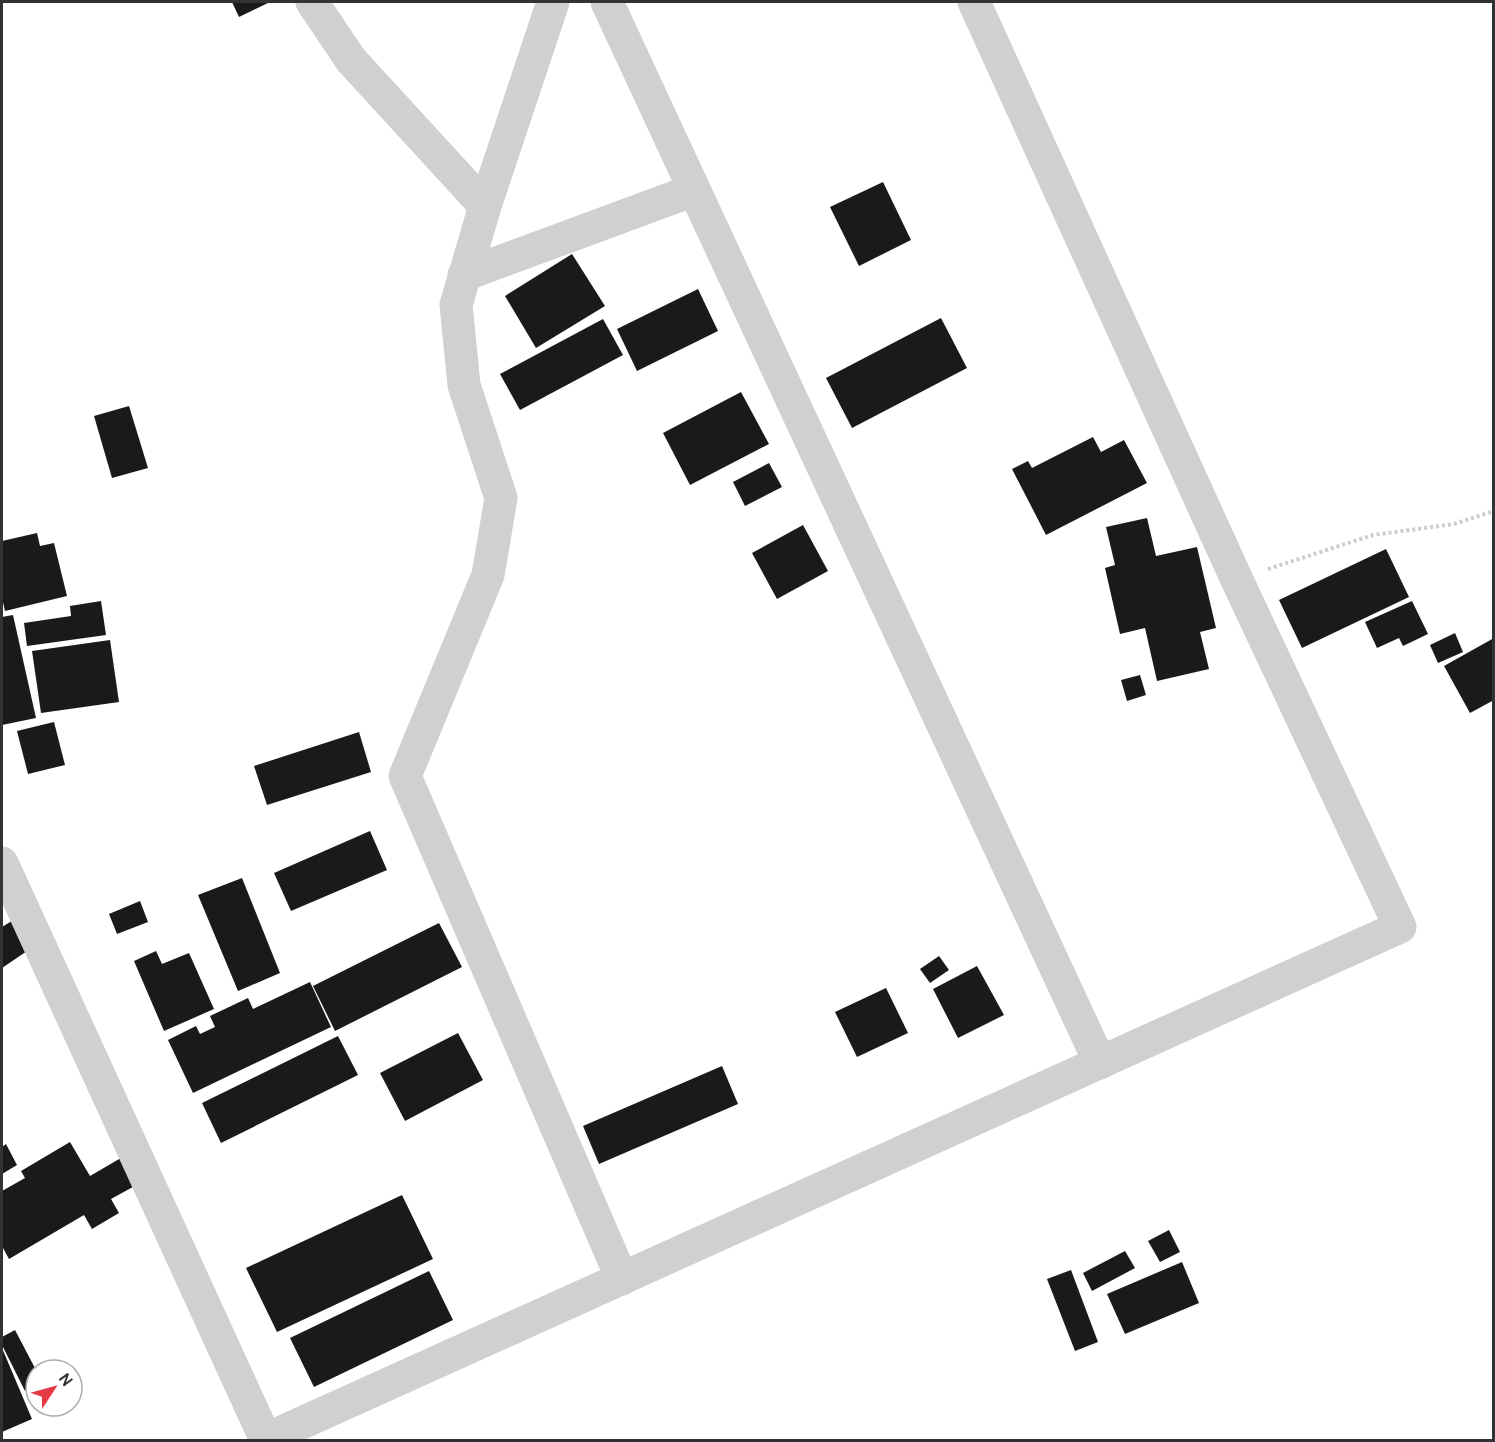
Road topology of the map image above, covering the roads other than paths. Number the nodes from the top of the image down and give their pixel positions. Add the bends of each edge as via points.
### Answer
1 (312, 2) edge
2 (553, 2) edge
3 (607, 2) edge
4 (974, 2) edge
5 (694, 190) junction
6 (485, 206) junction
7 (464, 275) junction
8 (2, 862) edge
9 (1100, 1063) junction
10 (622, 1279) junction
11 (265, 1440) edge

1 - 6 street via 351,60
2 - 6 street
3 - 5 street
4 - 9 street via 1400,927
5 - 7 street
5 - 9 street
6 - 7 street
7 - 10 street via 456,305 464,385 501,498 488,574 405,776
8 - 11 street
9 - 10 street
10 - 11 street

